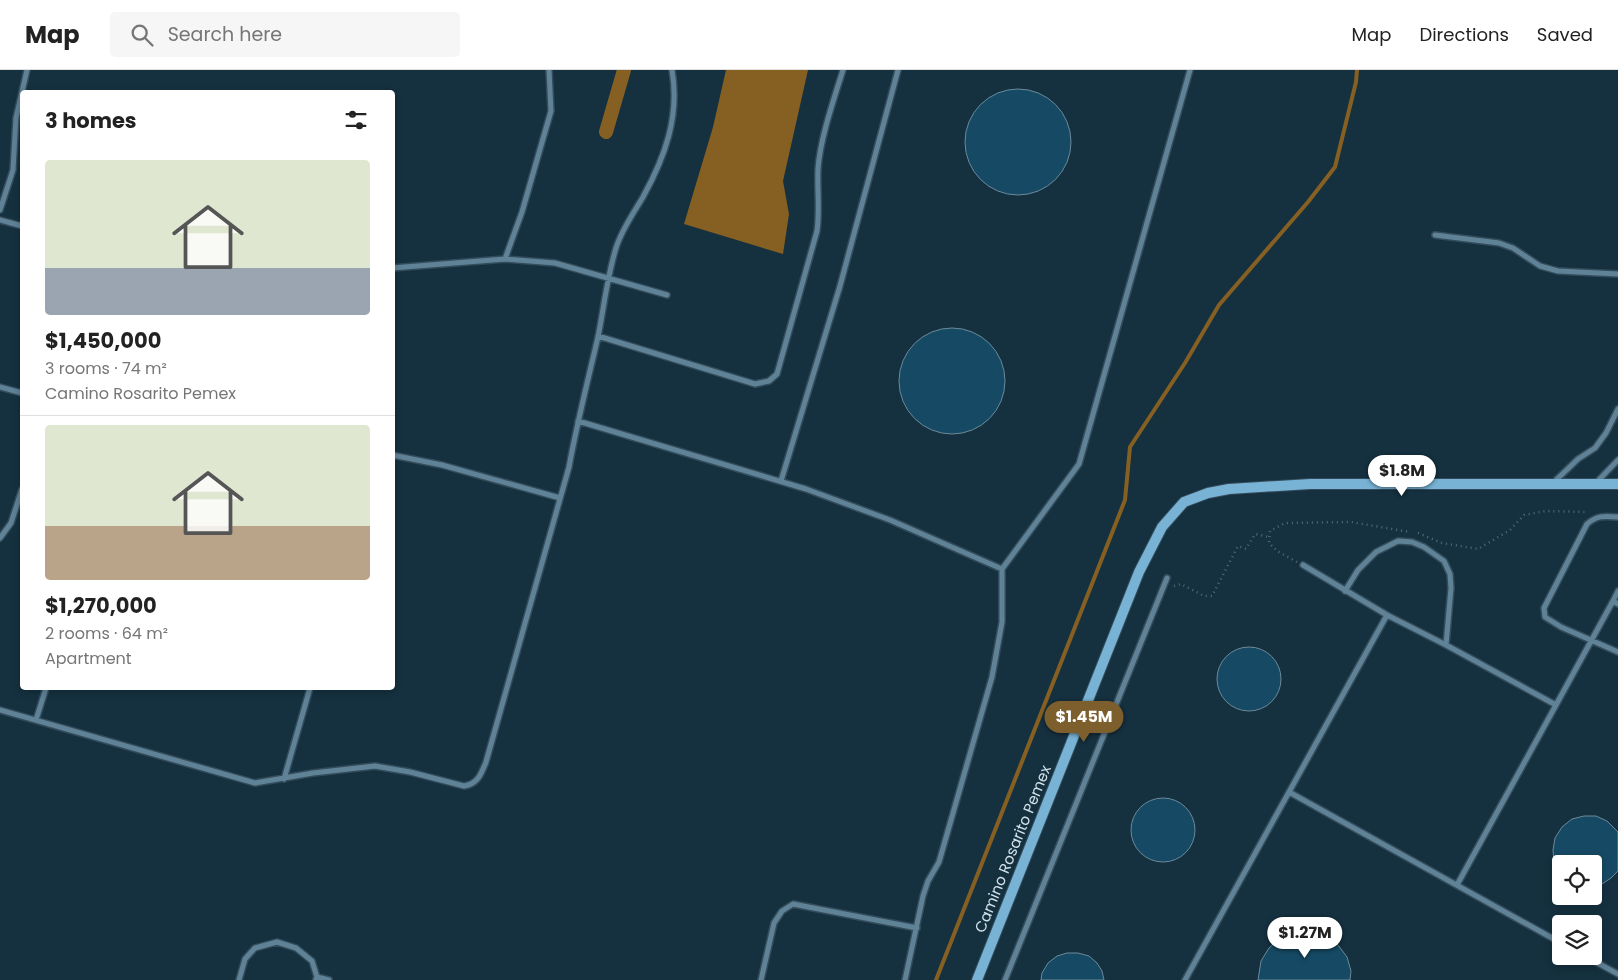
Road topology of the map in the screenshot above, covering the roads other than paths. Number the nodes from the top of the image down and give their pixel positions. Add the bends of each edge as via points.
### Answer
1 (27, 70) edge
2 (550, 70) edge
3 (672, 70) edge
4 (843, 70) edge
5 (898, 70) edge
6 (1190, 70) edge
7 (22, 90) edge
8 (20, 101) edge
9 (0, 210) edge
10 (0, 220) edge
11 (20, 225) edge
12 (1435, 235) dead end
13 (505, 260) junction
14 (395, 268) edge
15 (1618, 274) edge
16 (608, 277) junction
17 (667, 294) dead end
18 (598, 336) junction
19 (0, 387) edge
20 (20, 392) edge
21 (1618, 409) edge
22 (578, 421) junction
23 (395, 456) edge
24 (1618, 460) edge
25 (781, 481) junction
26 (1595, 484) junction
27 (1618, 484) edge
28 (1550, 485) junction
29 (20, 495) edge
30 (560, 498) junction
31 (1618, 517) edge
32 (0, 538) edge
33 (1303, 565) road end
34 (1002, 569) junction
35 (1167, 578) dead end
36 (1346, 591) junction
37 (1618, 591) edge
38 (1616, 602) edge
39 (1387, 615) junction
40 (1592, 640) junction
41 (1446, 644) junction
42 (1618, 652) edge
43 (45, 690) edge
44 (309, 690) edge
45 (1556, 705) junction
46 (0, 710) edge
47 (36, 720) junction
48 (284, 779) junction
49 (1289, 792) junction
50 (1458, 885) junction
51 (917, 928) junction
52 (1552, 938) edge
53 (1602, 965) edge
54 (1618, 974) edge
55 (317, 978) edge
56 (239, 980) edge
57 (329, 980) edge
58 (761, 980) edge
59 (905, 980) edge
60 (977, 980) edge
61 (1005, 980) edge
62 (1185, 980) edge

1 - 7 lane
2 - 13 lane via 551,111
3 - 16 lane via 674,102 665,150 659,167 623,230
4 - 18 lane via 818,168 817,231 777,374 755,384
5 - 25 lane via 840,286
6 - 34 lane via 1079,464
8 - 9 lane via 13,170
10 - 11 lane
12 - 15 lane via 1499,243 1540,266 1558,271
13 - 14 lane
13 - 16 lane via 555,263
16 - 17 lane
16 - 18 lane
18 - 22 lane
19 - 20 lane
21 - 28 lane via 1595,448
22 - 25 lane
22 - 30 lane
23 - 30 lane via 442,465
24 - 26 lane
25 - 34 lane via 890,520
26 - 27 street, Camino Rosarito Pemex
26 - 28 street, Camino Rosarito Pemex
28 - 60 street, Camino Rosarito Pemex via 1310,484 1229,488 1184,502 1162,527 1138,572
29 - 32 lane via 11,523
30 - 48 lane via 486,762 477,780 464,786 375,766
31 - 40 lane via 1601,516 1587,524 1544,608 1545,617
33 - 36 lane
34 - 51 lane via 1002,622 992,677 940,862 923,896
35 - 61 lane
36 - 39 lane
36 - 41 lane via 1358,570 1376,552 1398,541 1424,547 1444,562 1450,574
37 - 38 lane
38 - 40 lane
39 - 41 lane
39 - 49 lane
40 - 42 lane
40 - 45 lane
41 - 45 lane
43 - 47 lane
44 - 48 lane
45 - 50 lane
46 - 47 lane
47 - 48 lane via 238,780 255,783
49 - 50 lane
49 - 62 lane
50 - 52 lane
51 - 58 lane via 793,904 774,922
51 - 59 lane
53 - 54 lane
55 - 56 lane via 312,960 296,948 277,942 255,948 245,959
55 - 57 lane

